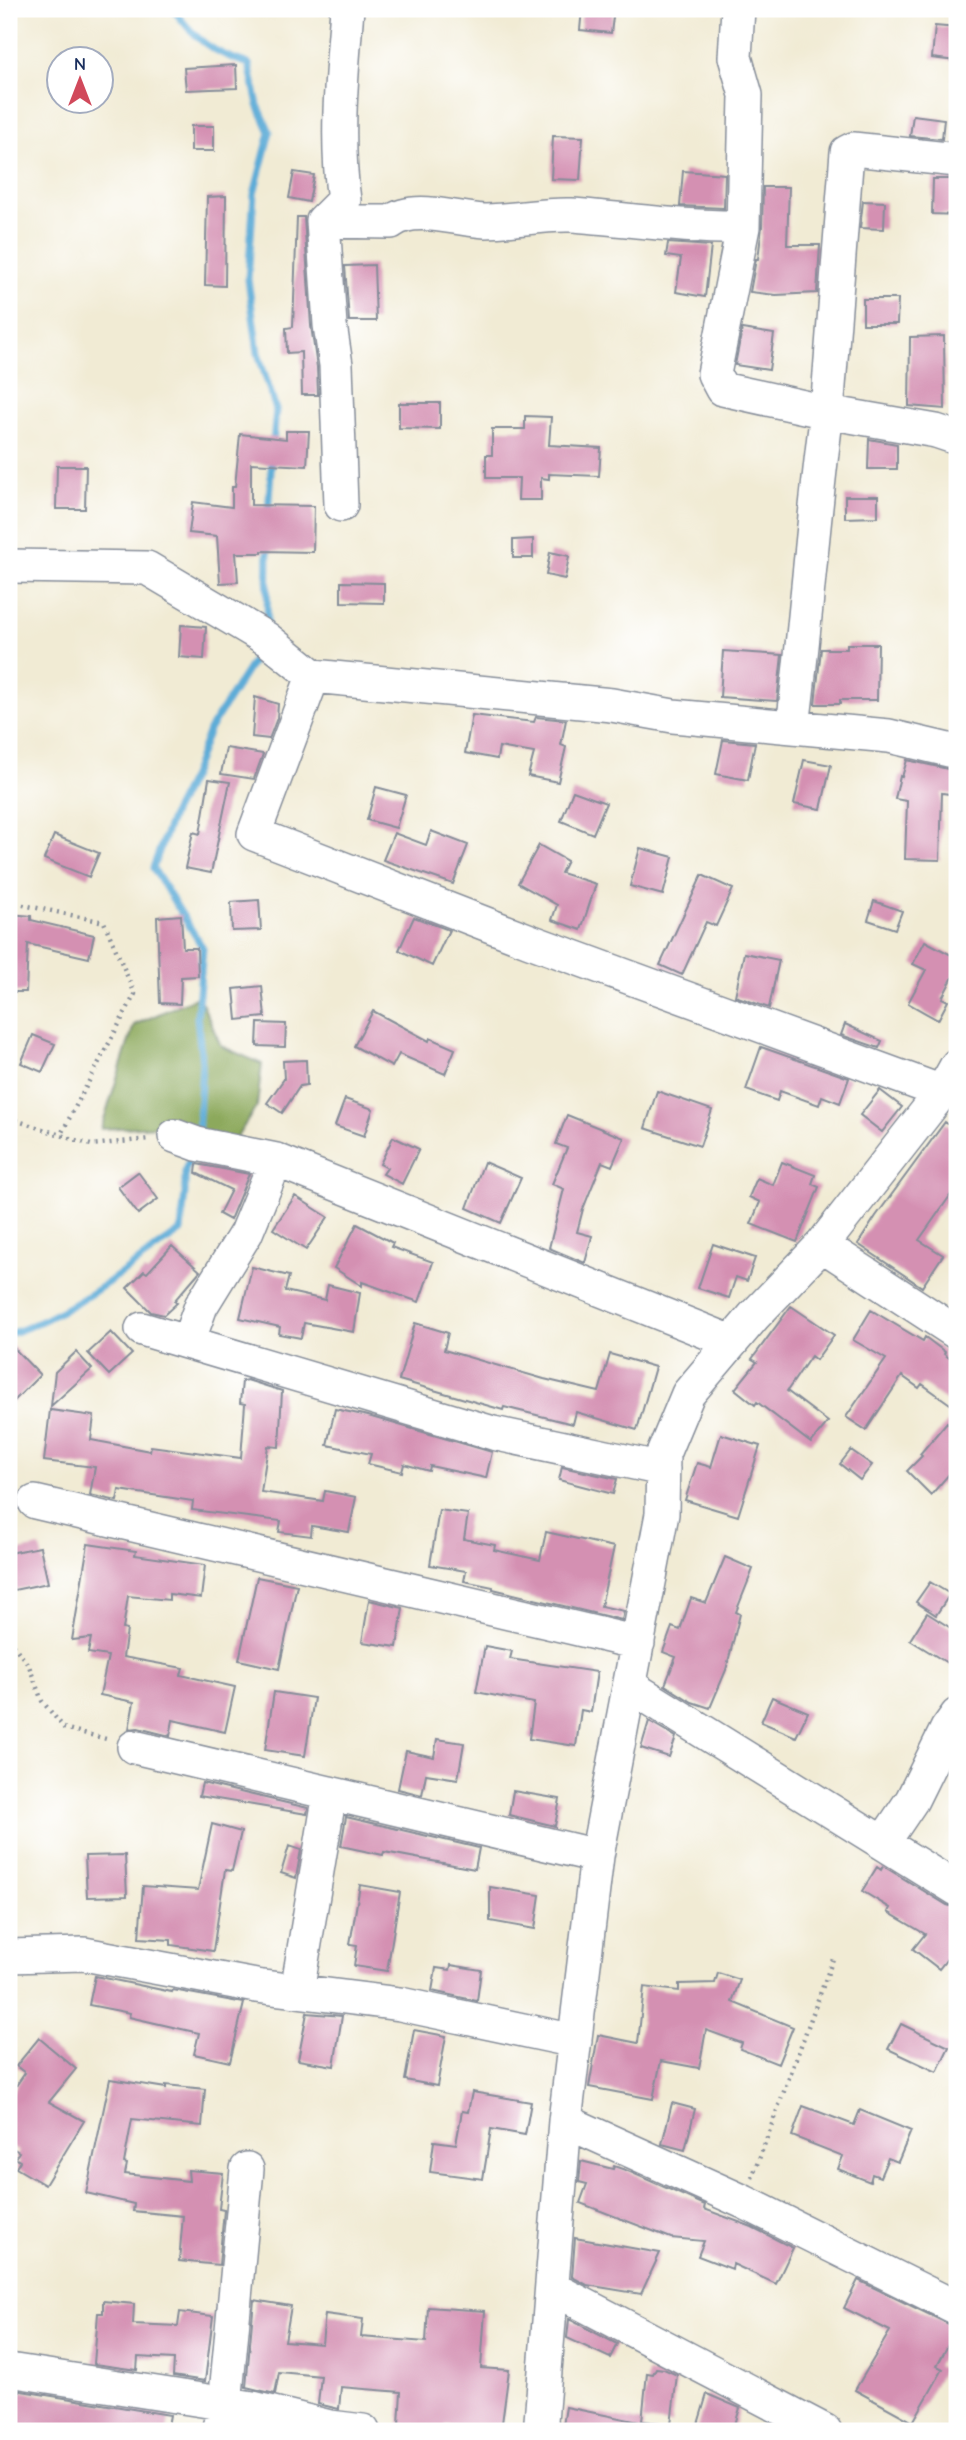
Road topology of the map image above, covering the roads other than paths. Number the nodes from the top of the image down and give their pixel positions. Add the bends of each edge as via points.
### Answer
1 (346, 9) edge
2 (738, 9) edge
3 (957, 160) edge
4 (323, 221) junction
5 (743, 228) junction
6 (827, 412) junction
7 (957, 438) edge
8 (341, 505) dead end
9 (9, 566) edge
10 (313, 676) junction
11 (793, 727) junction
12 (957, 752) edge
13 (950, 1079) edge
14 (176, 1136) road end
15 (276, 1160) junction
16 (822, 1245) junction
17 (142, 1329) dead end
18 (957, 1333) edge
19 (188, 1342) junction
20 (732, 1342) junction
21 (663, 1469) junction
22 (36, 1502) dead end
23 (638, 1643) junction
24 (630, 1686) junction
25 (954, 1726) edge
26 (134, 1747) road end
27 (330, 1793) junction
28 (883, 1843) junction
29 (597, 1856) junction
30 (957, 1889) edge
31 (9, 1956) edge
32 (297, 1991) junction
33 (575, 2041) junction
34 (565, 2121) junction
35 (247, 2169) dead end
36 (551, 2288) junction
37 (957, 2308) edge
38 (9, 2370) edge
39 (222, 2418) edge
40 (363, 2431) edge
41 (543, 2431) edge
42 (824, 2431) edge

1 - 4 street via 340,108 344,200
2 - 5 street via 735,57 746,95
3 - 6 street via 847,152
4 - 5 street via 391,222 401,215 484,221 570,215
4 - 8 street via 336,365
5 - 6 street via 714,374 722,388
6 - 7 street
6 - 11 street
9 - 10 street via 146,568 267,639
10 - 11 street
10 - 13 street via 254,834 530,941
11 - 12 street via 889,736
13 - 16 street
14 - 15 street
15 - 19 street via 246,1233 201,1306
15 - 20 street
16 - 18 street
16 - 20 street
17 - 19 street
19 - 21 street via 493,1433
20 - 21 street via 688,1394 663,1454
21 - 23 street via 662,1514
22 - 23 street
23 - 24 street
24 - 28 street
24 - 29 street
25 - 28 street
26 - 27 street
27 - 29 street
27 - 32 street
28 - 30 street
29 - 33 street
31 - 32 street via 84,1954
32 - 33 street via 400,2004
33 - 34 street
34 - 36 street
34 - 37 street via 744,2202
35 - 39 street
36 - 41 street
36 - 42 street
38 - 39 street via 172,2394
39 - 40 street via 253,2408

